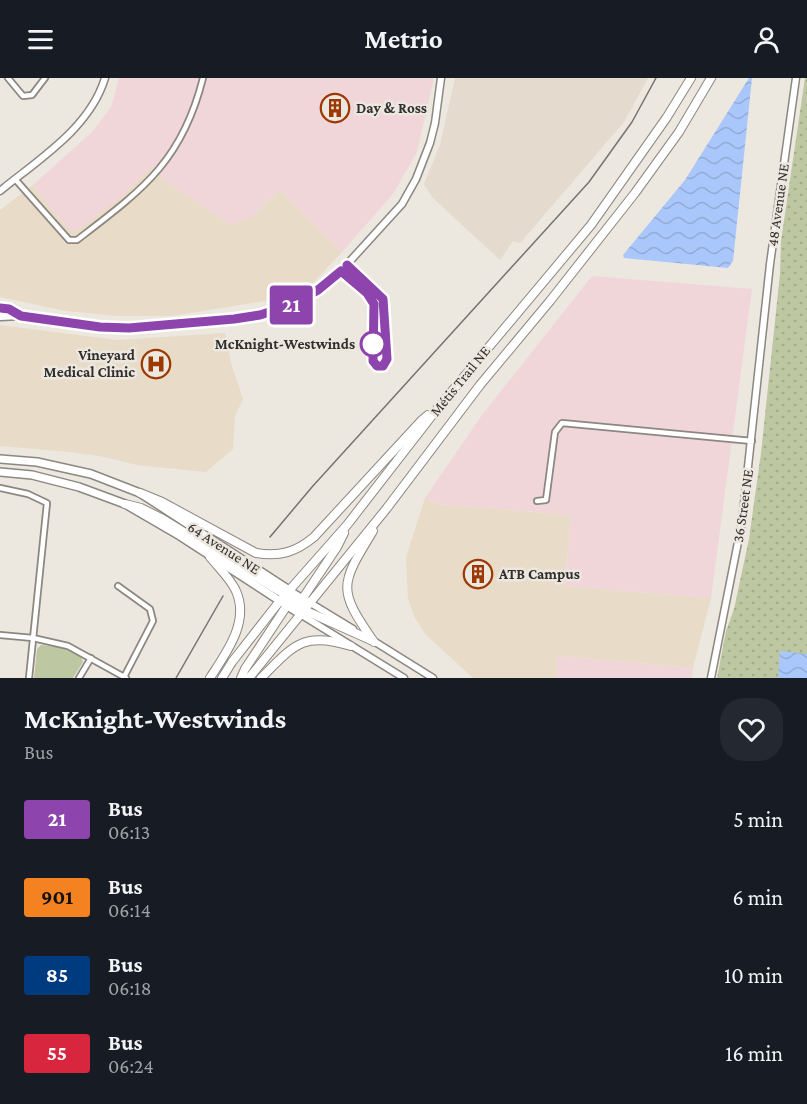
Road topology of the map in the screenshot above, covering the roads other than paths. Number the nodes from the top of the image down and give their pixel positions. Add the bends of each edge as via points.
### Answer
1 (8, 78) edge
2 (45, 78) edge
3 (105, 78) edge
4 (202, 78) edge
5 (441, 78) edge
6 (691, 78) edge
7 (711, 78) edge
8 (796, 78) edge
9 (15, 179) junction
10 (0, 191) edge
11 (0, 308) edge
12 (21, 316) junction
13 (0, 317) edge
14 (763, 332) joint
15 (437, 409) junction
16 (752, 441) junction
17 (0, 459) edge
18 (0, 472) edge
19 (0, 488) edge
20 (140, 493) junction
21 (537, 501) dead end
22 (125, 504) junction
23 (387, 508) junction
24 (347, 525) junction
25 (210, 557) junction
26 (118, 586) dead end
27 (287, 599) junction
28 (302, 605) junction
29 (0, 635) edge
30 (33, 638) junction
31 (374, 642) junction
32 (351, 646) junction
33 (92, 658) junction
34 (125, 677) edge
35 (29, 678) edge
36 (79, 678) edge
37 (210, 678) edge
38 (222, 678) edge
39 (241, 678) edge
40 (249, 678) edge
41 (261, 678) edge
42 (404, 678) edge
43 (433, 678) edge
44 (711, 678) edge

1 - 2 street via 23,96 32,95
3 - 9 street via 84,119
4 - 9 street via 191,118 167,160 124,203 77,240 69,240
5 - 12 street via 430,143 407,195 341,271 305,298 260,315 129,328 81,326
6 - 15 main road, Métis Trail NE via 591,225
7 - 23 main road, Métis Trail NE via 679,132 635,193 480,385
8 - 14 street, 48 Avenue NE
9 - 10 street
11 - 12 street
12 - 13 street
14 - 16 street, 36 Street NE
15 - 20 main road via 422,420 314,537 283,554 256,553
15 - 24 main road, Métis Trail NE
16 - 21 street via 562,423 555,432 546,500
16 - 44 street, 36 Street NE via 738,543
17 - 20 main road, 64 Avenue NE via 37,462 91,474
18 - 22 main road, 64 Avenue NE via 32,475 79,487
19 - 30 street via 47,503
20 - 27 main road, 64 Avenue NE
22 - 25 main road, 64 Avenue NE
22 - 27 main road via 161,518
23 - 28 main road, Métis Trail NE
23 - 31 main road via 347,579 347,597
24 - 27 main road, Métis Trail NE
24 - 28 main road
25 - 27 main road, 64 Avenue NE
25 - 37 main road via 236,591 240,612 236,634
26 - 34 street via 150,609 153,621
27 - 28 main road
27 - 28 street, 64 Avenue NE
27 - 38 main road, Métis Trail NE
27 - 39 main road
28 - 31 main road
28 - 32 street, 64 Avenue NE
28 - 40 main road, Métis Trail NE
29 - 30 street
30 - 33 street via 68,646
30 - 35 street
31 - 43 street
32 - 41 main road via 325,639 303,642
32 - 42 street, 64 Avenue NE
33 - 34 street
33 - 36 street

